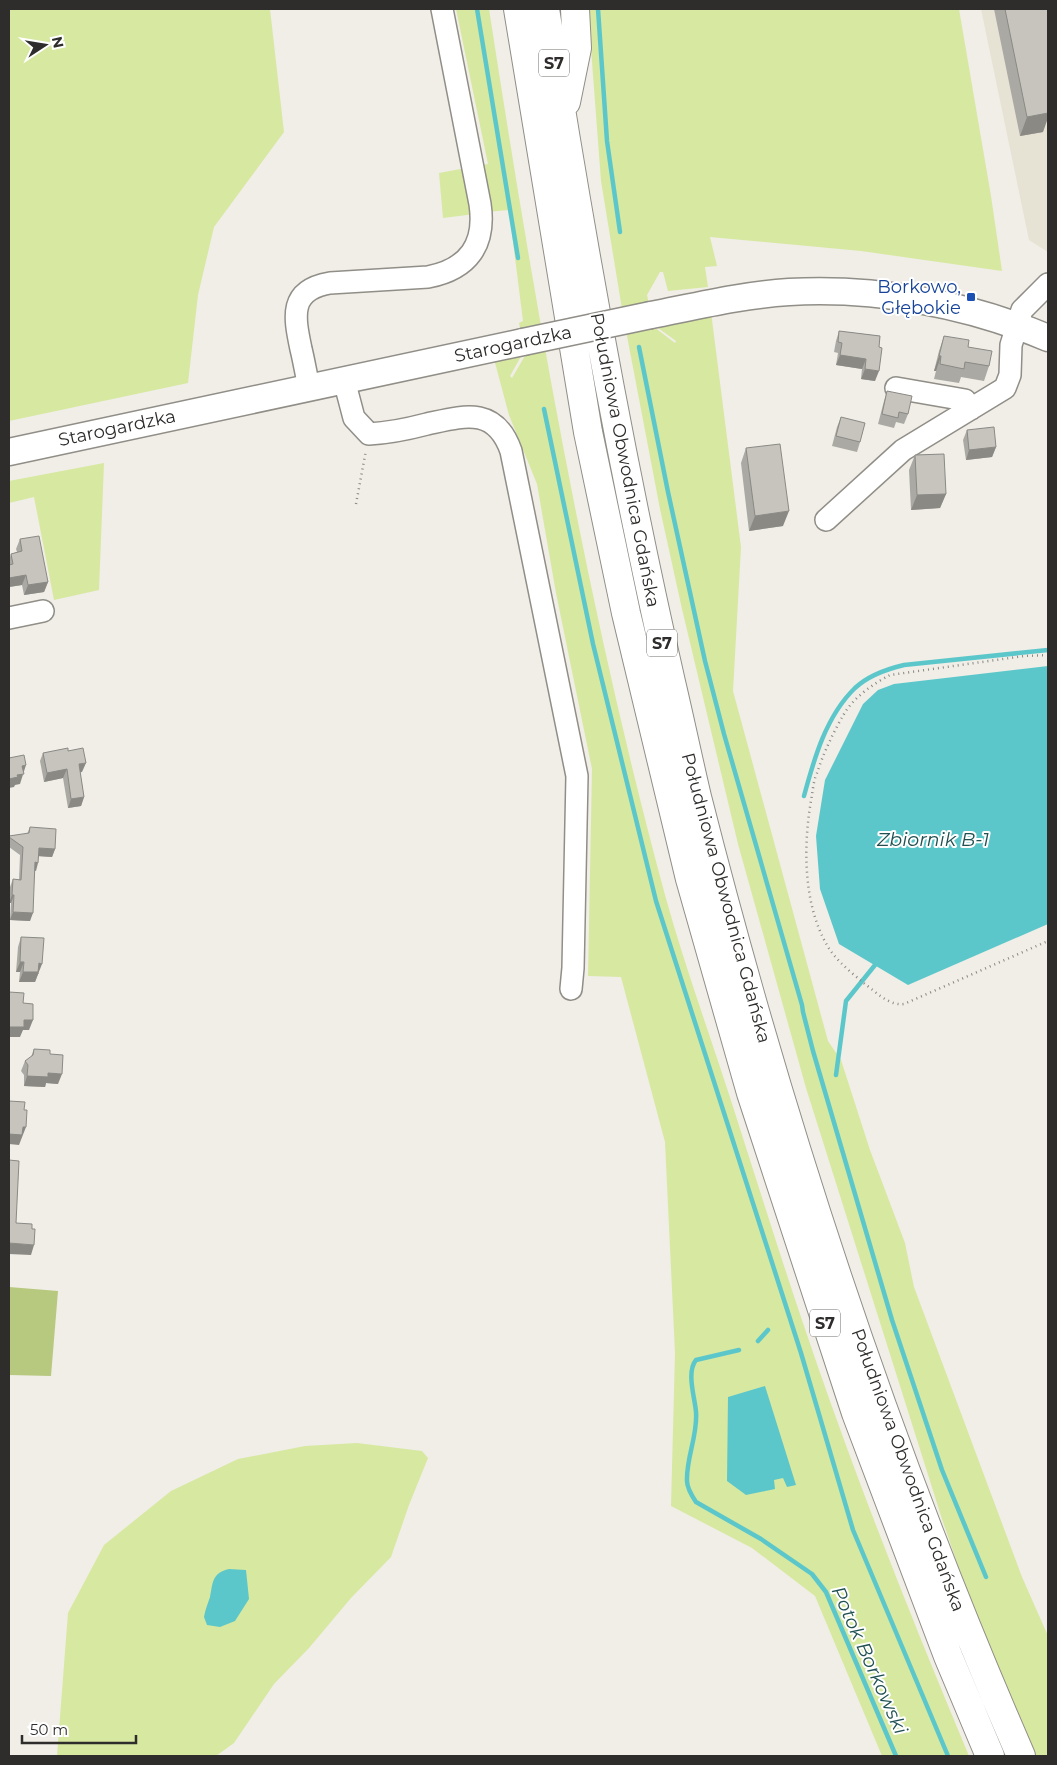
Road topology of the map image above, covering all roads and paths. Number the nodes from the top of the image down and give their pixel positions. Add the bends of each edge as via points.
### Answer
1 (442, 9) edge
2 (518, 9) edge
3 (545, 9) edge
4 (575, 9) edge
5 (562, 118) junction
6 (1048, 284) edge
7 (1017, 327) junction
8 (1048, 338) edge
9 (344, 380) junction
10 (309, 387) junction
11 (896, 388) dead end
12 (971, 409) junction
13 (369, 434) junction
14 (9, 452) edge
15 (356, 504) dead end
16 (826, 520) dead end
17 (44, 612) dead end
18 (9, 618) edge
19 (1048, 654) edge
20 (1048, 941) edge
21 (571, 990) dead end
22 (990, 1756) edge
23 (1021, 1756) edge

1 - 10 street via 480,204 480,234 466,259 441,274 330,283 306,292 295,314
2 - 22 highway, Południowa Obwodnica Gdańska / S7 via 588,432 628,623 690,879 751,1093 856,1413 948,1656
3 - 5 highway, Południowa Obwodnica Gdańska / S7
4 - 5 highway via 578,48
5 - 23 highway, Południowa Obwodnica Gdańska / S7 via 617,432 654,610 696,793 744,975 799,1159 871,1376 936,1552
6 - 7 street via 1022,310
7 - 8 main road, Starogardzka
7 - 9 main road, Starogardzka, bridge via 939,304 884,295 790,292 749,296 651,315
7 - 12 street via 1011,345 1006,388
9 - 10 main road, Starogardzka
9 - 13 street via 354,418
10 - 14 main road, Starogardzka
11 - 12 street via 965,400
12 - 16 street via 903,450
13 - 15 path
13 - 21 street via 470,416 484,419 506,437 576,776
17 - 18 street
19 - 20 path via 890,675 875,683 844,713 816,774 807,820 806,850 814,911 830,951 868,986 898,1005

